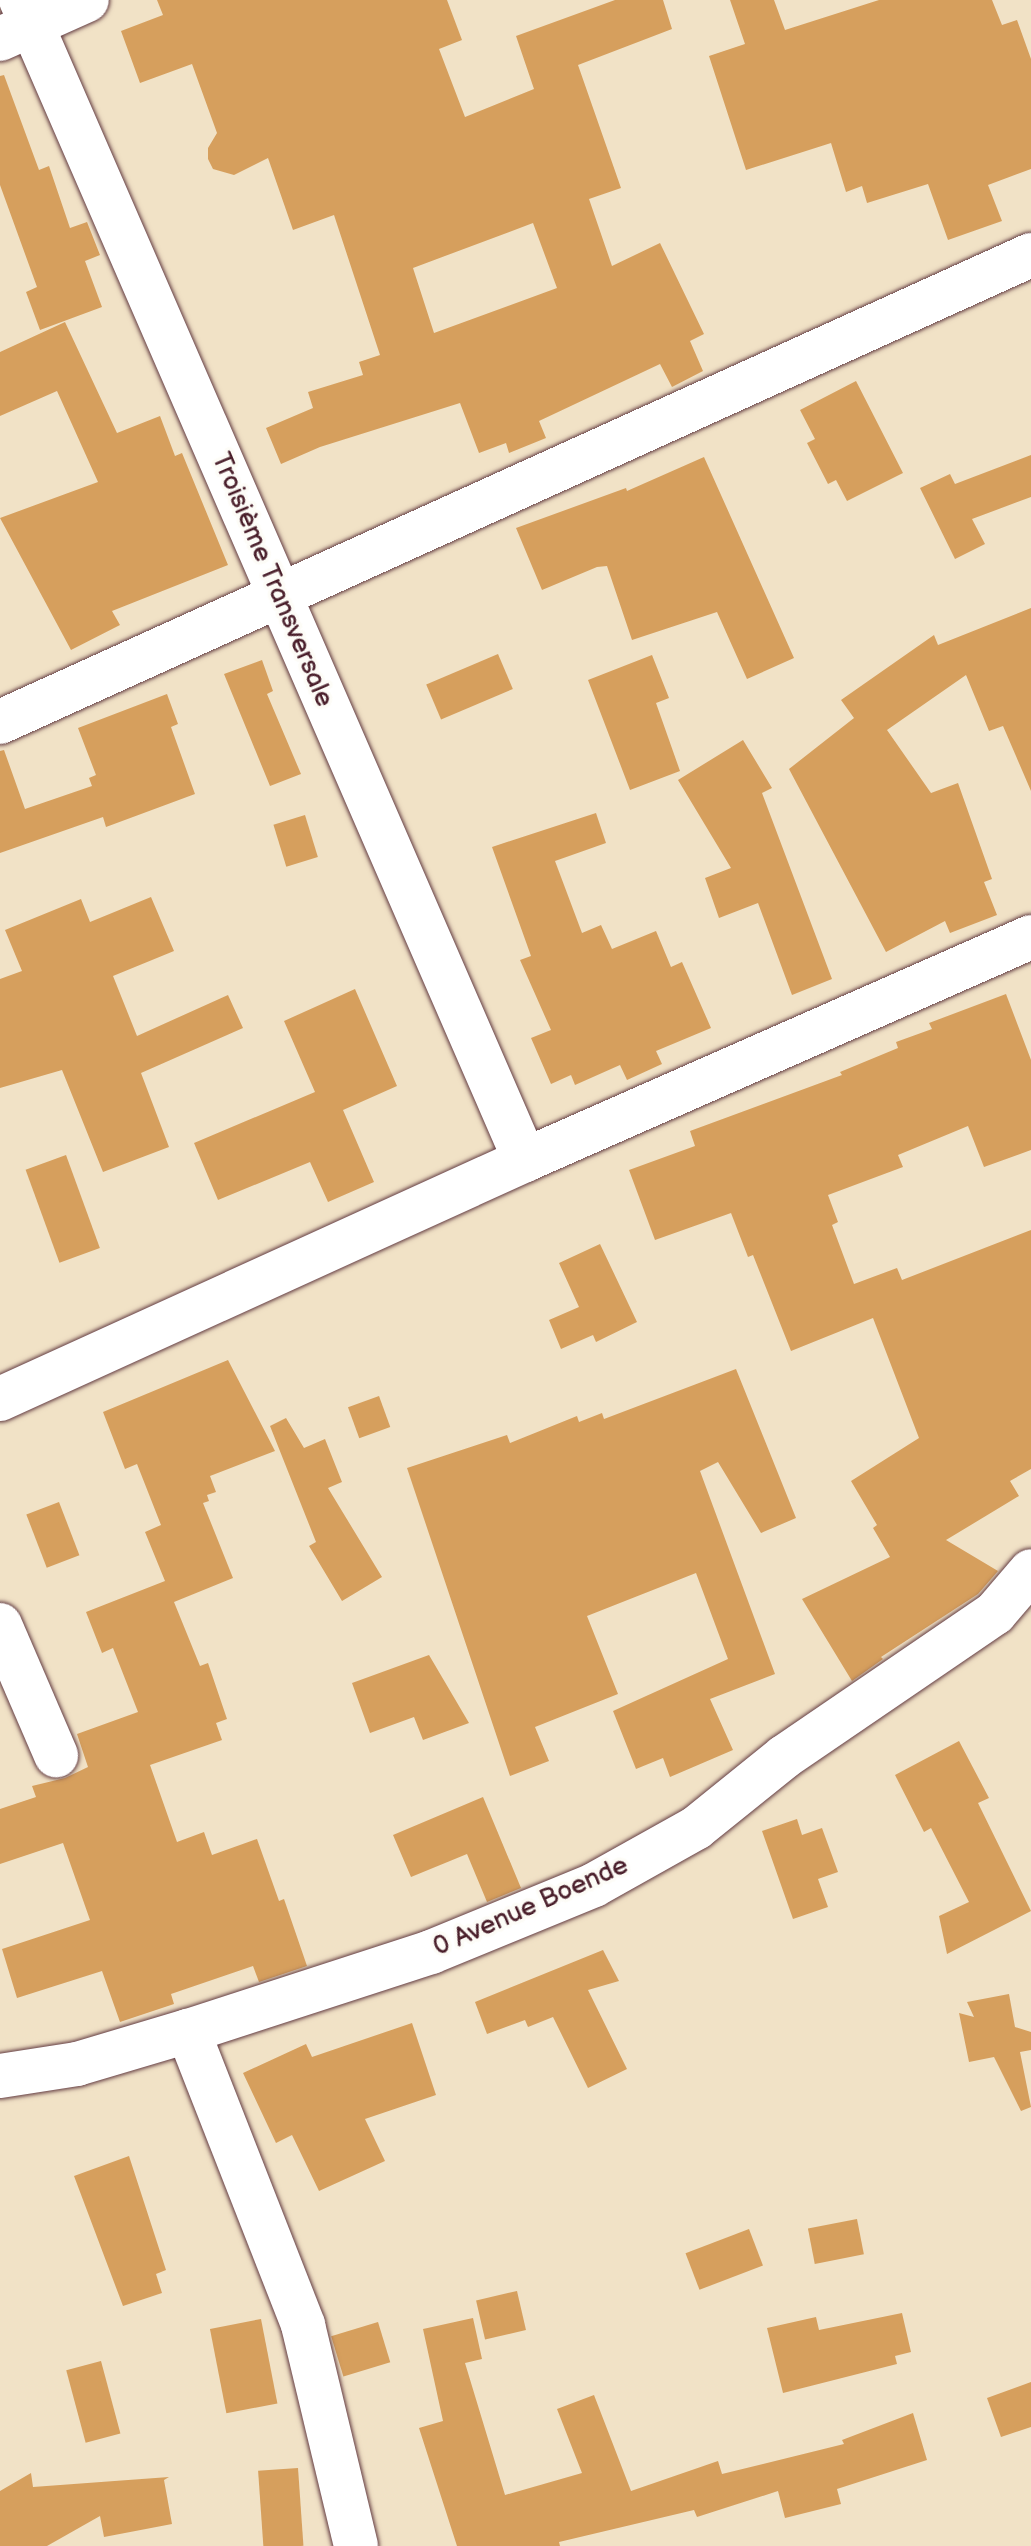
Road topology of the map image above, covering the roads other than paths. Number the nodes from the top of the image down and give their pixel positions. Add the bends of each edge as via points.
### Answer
1 (87, 0) edge
2 (18, 21) edge
3 (1031, 255) edge
4 (279, 596) junction
5 (0, 722) edge
6 (1031, 937) edge
7 (525, 1160) junction
8 (0, 1399) edge
9 (1031, 1571) edge
10 (0, 1625) edge
11 (56, 1755) dead end
12 (188, 2031) junction
13 (0, 2076) edge
14 (356, 2546) edge

1 - 2 street
2 - 4 street, Troisième Transversale
3 - 4 street
4 - 5 street
4 - 7 street, Troisième Transversale
6 - 7 street
7 - 8 street
9 - 12 street, 0 Avenue Boende via 995,1613 784,1757 696,1828 594,1885 431,1952
10 - 11 street
12 - 13 street, 0 Avenue Boende via 77,2064
12 - 14 street via 303,2325

